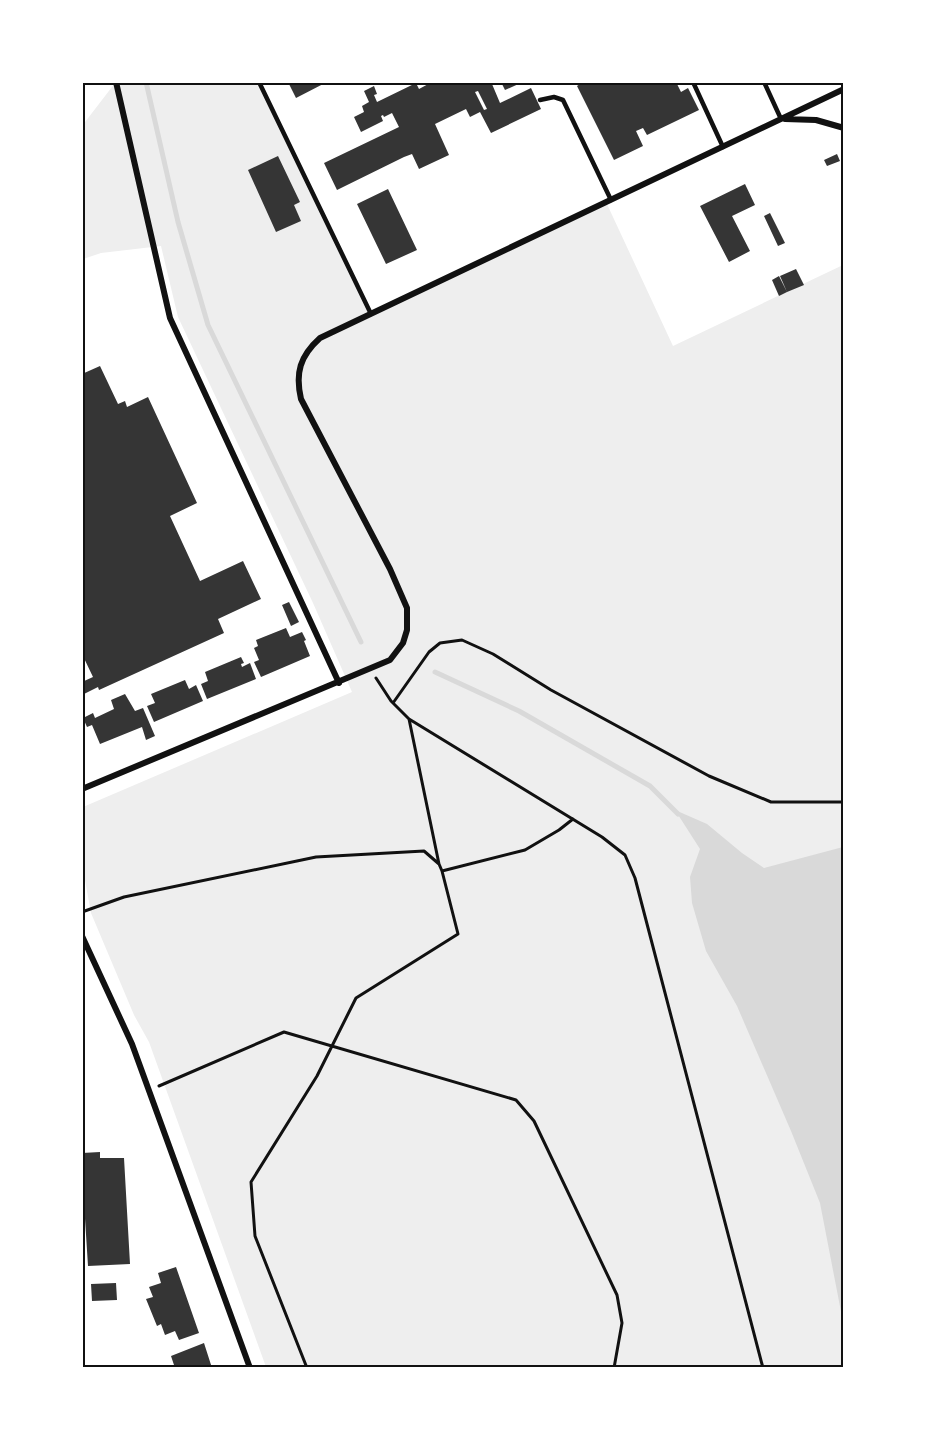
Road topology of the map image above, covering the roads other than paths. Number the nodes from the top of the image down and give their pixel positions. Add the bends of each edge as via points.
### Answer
1 (116, 82) edge
2 (259, 82) edge
3 (693, 82) edge
4 (764, 82) edge
5 (843, 89) edge
6 (540, 100) dead end
7 (781, 119) junction
8 (843, 128) edge
9 (723, 147) junction
10 (611, 200) junction
11 (371, 314) junction
12 (339, 683) junction
13 (82, 789) edge
14 (82, 936) edge
15 (250, 1368) edge

1 - 12 street via 170,318
2 - 11 lane
3 - 9 lane
4 - 7 lane
5 - 7 street
6 - 10 lane via 563,100
7 - 8 street via 816,120
7 - 9 street
9 - 10 street
10 - 11 street
11 - 12 street via 320,338 307,350 299,369 301,399 408,608 404,643 390,660
12 - 13 street
14 - 15 street via 132,1044

